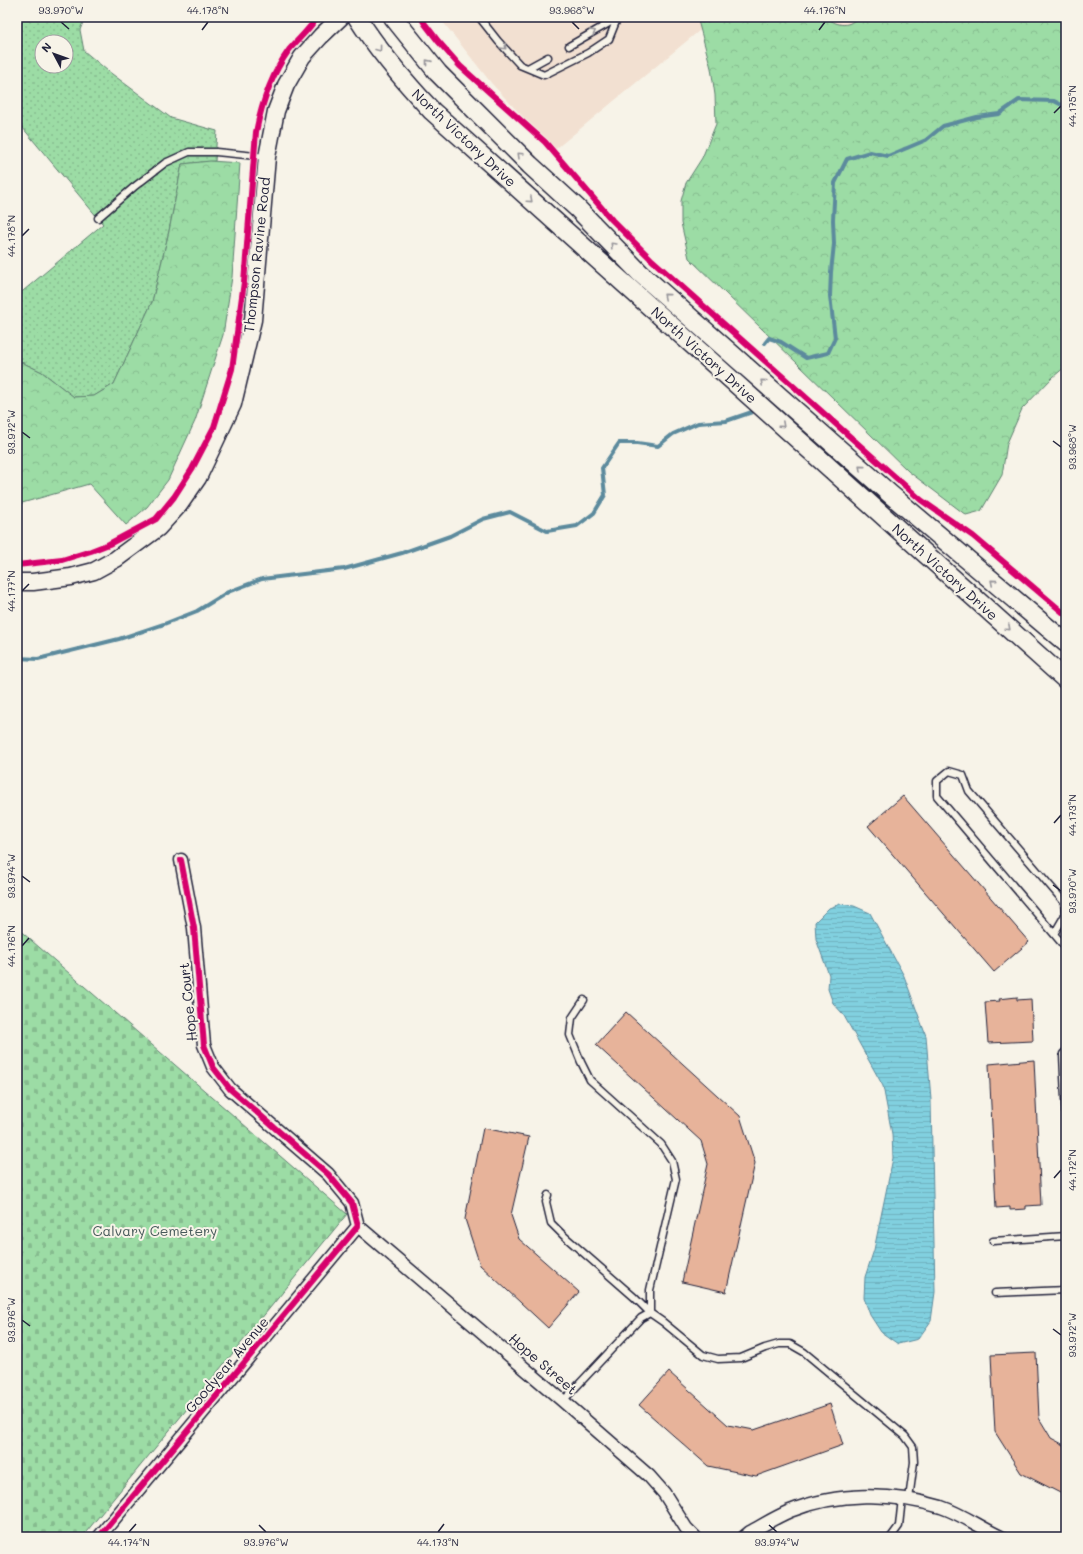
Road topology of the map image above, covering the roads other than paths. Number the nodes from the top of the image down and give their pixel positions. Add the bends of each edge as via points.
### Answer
1 (341, 17) edge
2 (357, 17) edge
3 (393, 17) edge
4 (479, 17) edge
5 (619, 18) edge
6 (569, 46) dead end
7 (548, 57) dead end
8 (528, 68) junction
9 (267, 157) junction
10 (98, 218) dead end
11 (17, 582) edge
12 (1066, 643) edge
13 (1066, 680) edge
14 (182, 860) dead end
15 (1054, 934) junction
16 (1066, 947) edge
17 (584, 1000) dead end
18 (1066, 1051) edge
19 (1066, 1119) edge
20 (548, 1195) dead end
21 (358, 1226) junction
22 (1066, 1236) edge
23 (993, 1240) dead end
24 (1066, 1290) edge
25 (995, 1294) dead end
26 (650, 1313) junction
27 (563, 1400) junction
28 (905, 1498) junction
29 (99, 1537) edge
30 (695, 1537) edge
31 (744, 1537) edge
32 (890, 1537) edge
33 (1001, 1537) edge

1 - 9 street, Thompson Ravine Road via 302,58 291,75 276,111
2 -> 13 main road, North Victory Drive via 394,70 432,111
12 -> 3 main road, North Victory Drive via 890,494 640,273 438,73
4 -> 8 lane via 520,65
6 -> 5 lane
5 - 8 lane via 609,39 588,53 544,76
7 - 8 lane
9 - 10 lane via 189,152 165,164
9 - 11 street, Thompson Ravine Road via 253,320 233,404 198,478 180,504 158,528 116,559 94,571 71,577
14 - 21 street, Hope Court via 194,928 204,1045 213,1067 230,1089 328,1174 352,1203
15 - 15 lane via 937,796 937,781 950,771 963,775 969,791 1064,902 1065,915
15 - 16 lane
17 - 26 lane via 572,1018 570,1035 590,1080 661,1144 672,1161 676,1179 650,1290
18 - 19 lane via 1063,1054
20 - 26 lane via 546,1202 551,1223
21 - 27 street, Hope Street
21 - 29 street, Goodyear Avenue
22 - 23 lane
24 - 25 lane
26 - 27 lane via 641,1318
26 - 28 lane via 703,1355 718,1359 741,1358 779,1344 790,1344 804,1352 905,1436 913,1448 914,1462
27 - 30 street, Hope Street via 649,1476
28 - 31 street via 836,1498 790,1511
28 - 32 lane via 899,1526
28 - 33 street via 942,1508

